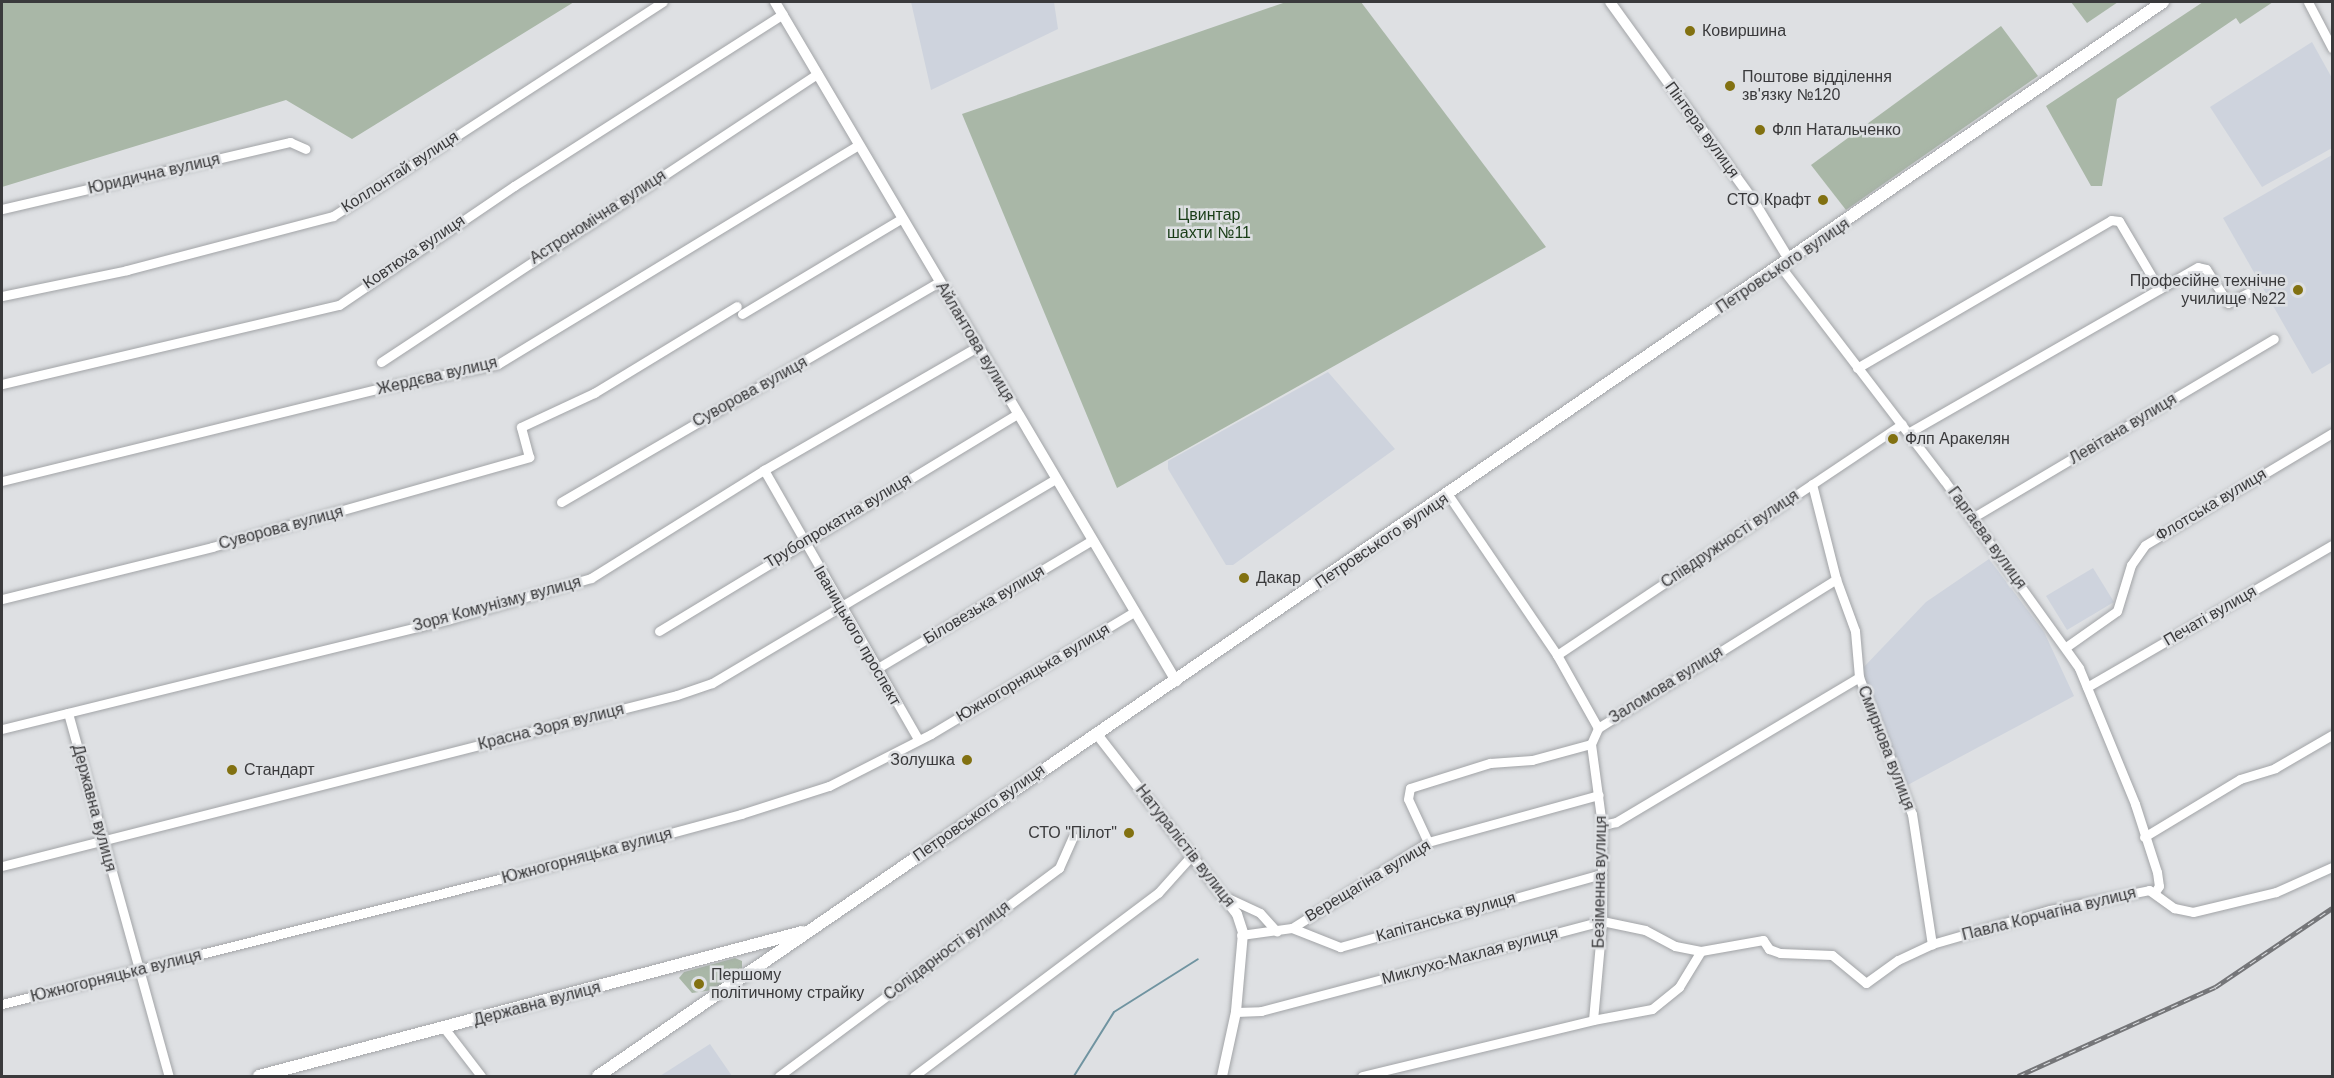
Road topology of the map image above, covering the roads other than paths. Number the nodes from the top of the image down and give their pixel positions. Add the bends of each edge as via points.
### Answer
1 (663, 2) edge
2 (775, 2) edge
3 (1610, 2) edge
4 (2163, 2) edge
5 (2308, 2) edge
6 (783, 15) junction
7 (2332, 48) edge
8 (817, 74) junction
9 (858, 145) junction
10 (306, 148) dead end
11 (2, 209) edge
12 (901, 219) junction
13 (1786, 264) junction
14 (939, 282) junction
15 (2159, 289) junction
16 (2247, 293) dead end
17 (2, 296) edge
18 (2274, 339) dead end
19 (977, 347) junction
20 (381, 362) dead end
21 (1857, 368) junction
22 (2, 384) edge
23 (1018, 414) junction
24 (1902, 424) junction
25 (1908, 433) junction
26 (2332, 433) edge
27 (764, 470) junction
28 (1056, 479) junction
29 (2, 481) edge
30 (1812, 484) junction
31 (1449, 496) junction
32 (561, 502) dead end
33 (1972, 518) junction
34 (802, 541) junction
35 (1091, 541) junction
36 (2332, 545) edge
37 (1836, 579) junction
38 (2, 599) edge
39 (840, 607) junction
40 (1134, 612) junction
41 (659, 631) dead end
42 (2066, 647) junction
43 (1557, 655) junction
44 (876, 669) junction
45 (1859, 677) junction
46 (1176, 681) junction
47 (2087, 687) junction
48 (68, 713) junction
49 (1598, 728) junction
50 (2, 729) edge
51 (1096, 733) junction
52 (2332, 735) edge
53 (917, 737) junction
54 (1590, 744) junction
55 (1599, 795) junction
56 (1602, 825) junction
57 (1073, 837) dead end
58 (2144, 837) junction
59 (102, 840) junction
60 (1428, 842) junction
61 (1193, 854) junction
62 (2, 866) edge
63 (2332, 867) edge
64 (1602, 874) junction
65 (2155, 892) junction
66 (1228, 898) junction
67 (1602, 921) junction
68 (1292, 927) junction
69 (815, 928) junction
70 (1277, 932) junction
71 (1241, 935) junction
72 (1932, 944) junction
73 (1701, 951) junction
74 (139, 970) junction
75 (2, 1004) edge
76 (1236, 1012) junction
77 (1593, 1020) junction
78 (445, 1029) junction
79 (169, 1077) edge
80 (259, 1077) edge
81 (481, 1077) edge
82 (598, 1077) edge
83 (779, 1077) edge
84 (914, 1077) edge
85 (1222, 1077) edge
86 (1362, 1077) edge

1 - 17 street, Коллонтай вулиця via 333,216 127,270
2 - 6 street, Айлантова вулиця
3 - 13 street, Пінтера вулиця via 1753,200
4 - 13 main road, Петровського вулиця
5 - 7 street
6 - 8 street, Айлантова вулиця
6 - 22 street, Ковтюха вулиця via 514,186 339,305
8 - 9 street, Айлантова вулиця
8 - 20 street, Астрономічна вулиця
9 - 12 street, Айлантова вулиця
9 - 29 street, Жердєва вулиця via 498,364 390,386
10 - 11 street, Юридична вулиця via 290,142
12 - 14 street, Айлантова вулиця
12 - 38 street, Суворова вулиця via 594,393 521,427 529,457 223,544
13 - 21 street, Гаргаєва вулиця
13 - 31 main road, Петровського вулиця
14 - 19 street, Айлантова вулиця
14 - 32 street, Суворова вулиця
15 - 16 street via 2202,267 2228,303
15 - 21 street via 2119,221 2110,220
15 - 25 street
18 - 33 street, Левітана вулиця
19 - 23 street, Айлантова вулиця
19 - 27 street, Зоря Комунізму вулиця
21 - 24 street, Гаргаєва вулиця
23 - 28 street, Айлантова вулиця
23 - 34 street, Трубопрокатна вулиця
24 - 25 street, Гаргаєва вулиця
24 - 30 street, Співдружності вулиця
25 - 33 street, Гаргаєва вулиця
26 - 42 street, Флотська вулиця via 2145,545 2131,565 2117,611
27 - 34 street, Іваницького проспект
27 - 48 street, Зоря Комунізму вулиця via 591,578 450,619
28 - 35 street, Айлантова вулиця
28 - 39 street, Красна Зоря вулиця
30 - 37 street, Смирнова вулиця
30 - 43 street, Співдружності вулиця
31 - 43 street
31 - 46 main road, Петровського вулиця
33 - 42 street, Гаргаєва вулиця
34 - 39 street, Іваницького проспект
34 - 41 street, Трубопрокатна вулиця
35 - 40 street, Айлантова вулиця
35 - 44 street, Біловезька вулиця
36 - 47 street, Печаті вулиця
37 - 45 street, Смирнова вулиця via 1855,631
37 - 49 street, Заломова вулиця
39 - 44 street, Іваницького проспект
39 - 59 street, Красна Зоря вулиця via 712,683 677,695
40 - 46 street, Айлантова вулиця
40 - 53 street, Южногорняцька вулиця via 931,734
42 - 47 street, Гаргаєва вулиця
43 - 49 street
44 - 53 street, Іваницького проспект
45 - 56 street via 1616,822
45 - 72 street, Смирнова вулиця via 1912,814
46 - 51 main road, Петровського вулиця
47 - 58 street, Гаргаєва вулиця
48 - 50 street, Зоря Комунізму вулиця
48 - 59 street, Державна вулиця
49 - 54 street, Заломова вулиця
51 - 61 street, Натуралістів вулиця
51 - 69 main road, Петровського вулиця
52 - 58 street via 2275,768 2240,780
53 - 74 street, Южногорняцька вулиця via 829,786 741,814
54 - 55 street, Безіменна вулиця
54 - 60 street via 1532,760 1490,763 1416,784 1410,788 1408,798
55 - 56 street, Безіменна вулиця
55 - 60 street, Верещагіна вулиця
56 - 64 street, Безіменна вулиця
57 - 83 street, Солідарності вулиця via 1066,860 1059,868
58 - 65 street, Гаргаєва вулиця via 2157,872 2159,886
59 - 62 street, Красна Зоря вулиця
59 - 74 street, Державна вулиця
60 - 68 street, Верещагіна вулиця
61 - 66 street, Натуралістів вулиця
61 - 84 street via 1158,893
63 - 65 street, Павла Корчагіна вулиця via 2276,892 2193,912 2174,908
64 - 67 street, Безіменна вулиця
64 - 68 street, Капітанська вулиця via 1340,947
65 - 72 street, Павла Корчагіна вулиця via 2136,890
66 - 70 street via 1260,913
66 - 71 street, Натуралістів вулиця via 1237,914
67 - 73 street, Миклухо-Маклая вулиця via 1645,930 1675,946
67 - 76 street, Миклухо-Маклая вулиця via 1261,1011
67 - 77 street, Безіменна вулиця
68 - 70 street, Верещагіна вулиця
69 - 78 main road, Державна вулиця
69 - 82 main road, Петровського вулиця
70 - 71 street, Верещагіна вулиця
71 - 76 street, Натуралістів вулиця
72 - 73 street, Павла Корчагіна вулиця via 1898,960 1866,984 1832,956 1780,953 1769,949 1763,940
73 - 77 street via 1679,987 1652,1009
74 - 75 street, Южногорняцька вулиця
74 - 79 street, Державна вулиця
76 - 85 street, Натуралістів вулиця
77 - 86 street
78 - 80 main road, Державна вулиця
78 - 81 street

